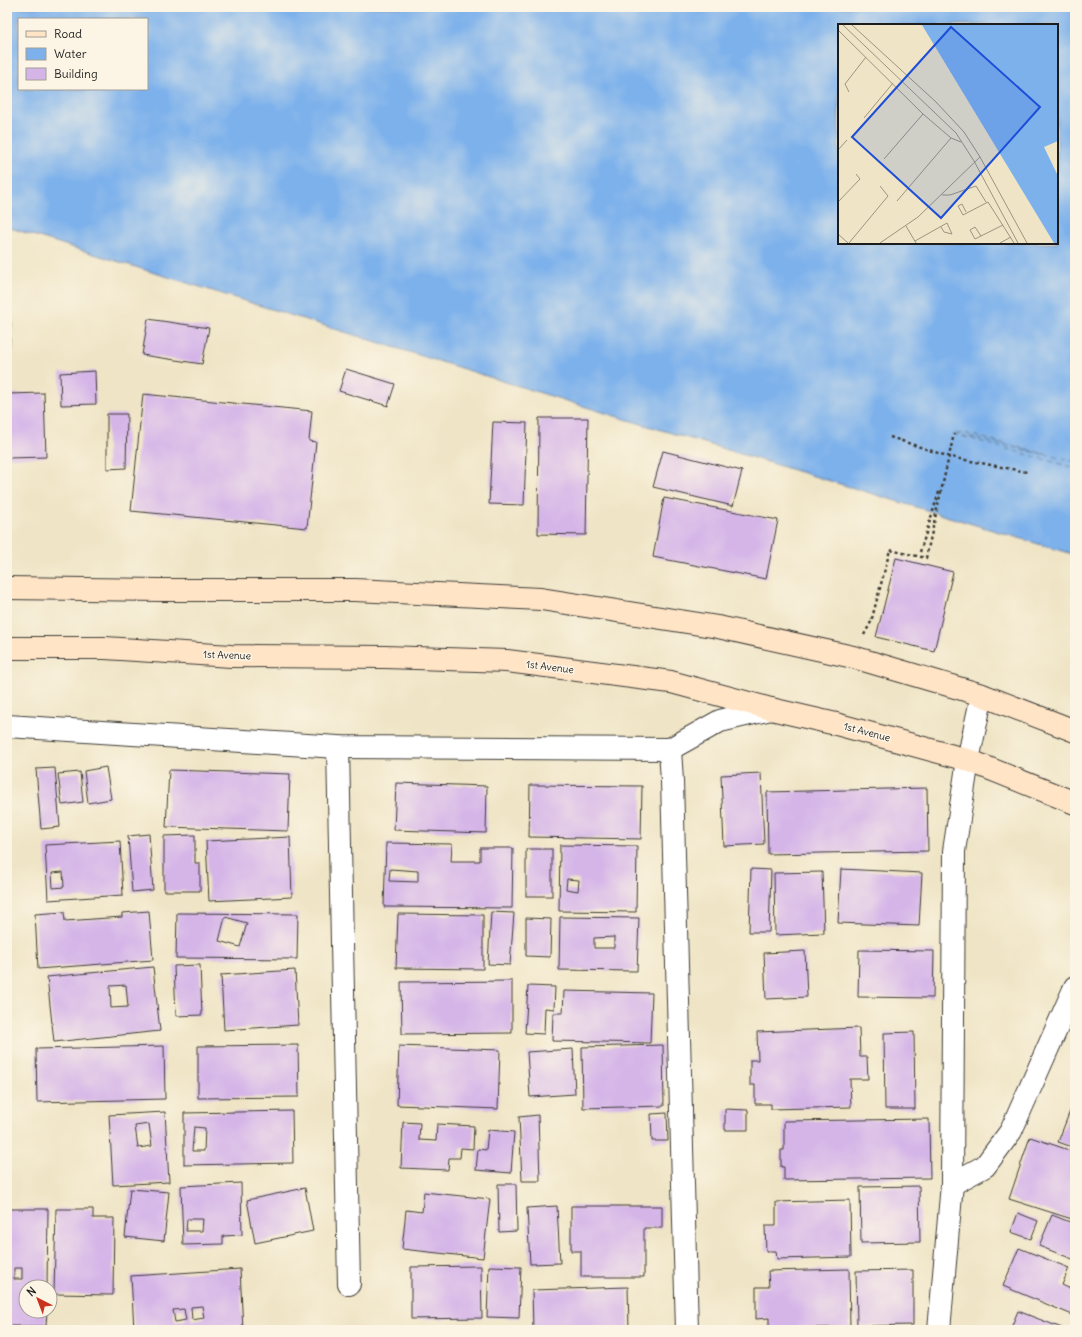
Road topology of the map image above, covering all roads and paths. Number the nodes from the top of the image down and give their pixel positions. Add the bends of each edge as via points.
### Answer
1 (954, 434) dead end
2 (890, 437) dead end
3 (950, 457) junction
4 (1027, 472) dead end
5 (920, 552) dead end
6 (7, 588) edge
7 (7, 648) edge
8 (853, 657) junction
9 (982, 695) junction
10 (770, 709) junction
11 (7, 726) edge
12 (1075, 730) edge
13 (338, 747) junction
14 (670, 749) junction
15 (968, 760) junction
16 (1075, 803) edge
17 (1075, 987) edge
18 (952, 1184) junction
19 (349, 1284) dead end
20 (687, 1330) edge
21 (939, 1330) edge

1 - 8 path via 926,558 890,550 871,622
2 - 3 path
3 - 4 path
3 - 5 path
6 - 8 main road via 355,590 541,599 718,628
7 - 10 main road, 1st Avenue via 105,648 231,656 507,661 672,682
8 - 9 main road
9 - 12 main road
9 - 15 street
10 - 14 street via 720,721
10 - 15 main road, 1st Avenue
11 - 13 street
13 - 14 street
13 - 19 street
14 - 20 street
15 - 16 main road, 1st Avenue
15 - 18 street via 954,851
17 - 18 street via 1011,1130 985,1166
18 - 21 street

